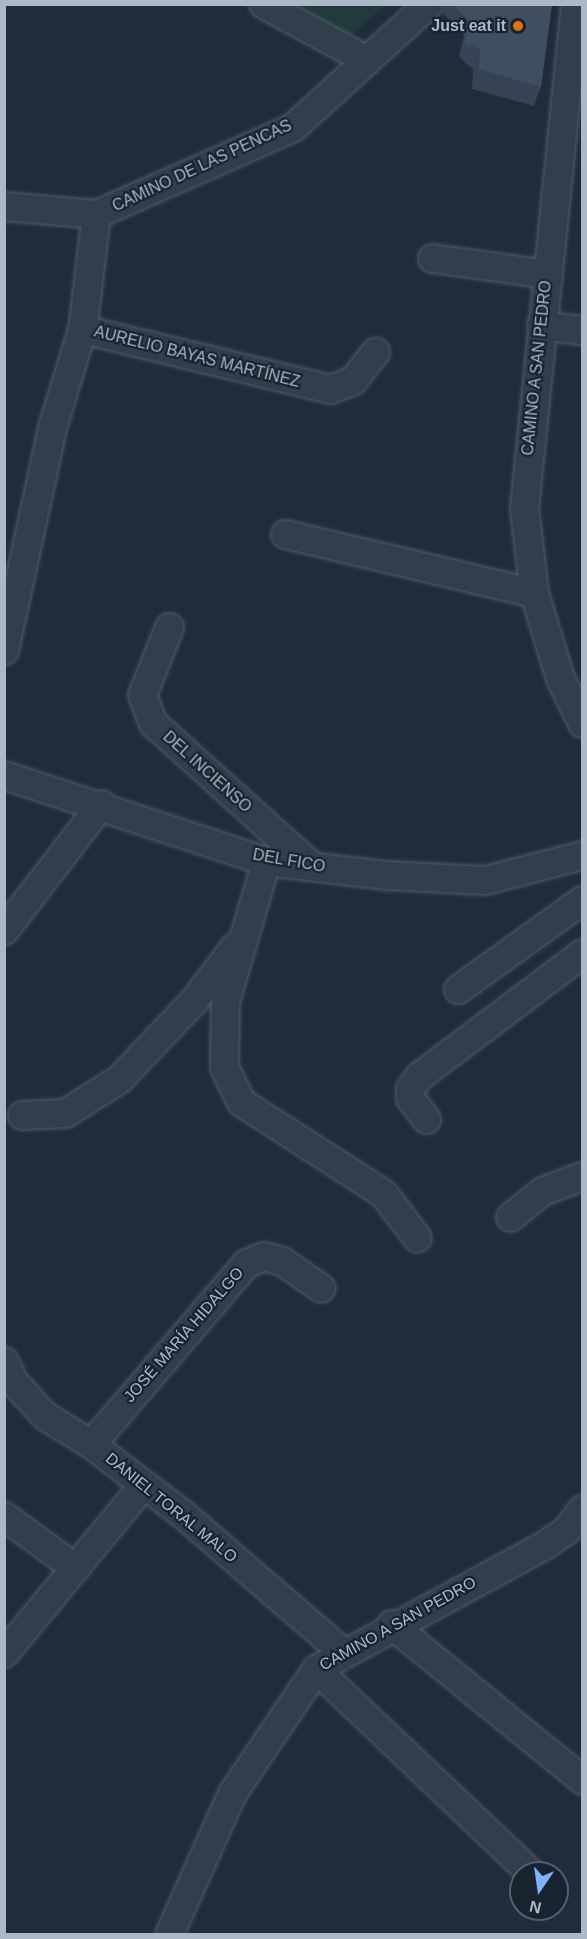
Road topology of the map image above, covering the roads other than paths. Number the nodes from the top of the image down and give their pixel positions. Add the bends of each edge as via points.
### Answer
1 (263, 4) edge
2 (428, 4) edge
3 (575, 4) edge
4 (367, 60) junction
5 (4, 206) edge
6 (96, 214) junction
7 (432, 258) dead end
8 (547, 274) junction
9 (541, 325) junction
10 (82, 329) junction
11 (582, 330) edge
12 (375, 352) dead end
13 (285, 534) dead end
14 (534, 593) junction
15 (169, 627) dead end
16 (4, 650) edge
17 (582, 723) edge
18 (4, 775) edge
19 (101, 804) junction
20 (582, 855) edge
21 (266, 861) junction
22 (312, 866) junction
23 (582, 900) edge
24 (4, 930) edge
25 (244, 934) junction
26 (582, 953) edge
27 (458, 989) dead end
28 (22, 1115) dead end
29 (426, 1119) dead end
30 (582, 1176) edge
31 (510, 1217) dead end
32 (417, 1238) dead end
33 (321, 1288) dead end
34 (4, 1361) edge
35 (91, 1444) junction
36 (144, 1484) junction
37 (582, 1509) edge
38 (4, 1516) edge
39 (75, 1568) junction
40 (391, 1624) junction
41 (4, 1653) edge
42 (344, 1653) junction
43 (316, 1669) junction
44 (582, 1780) edge
45 (518, 1861) edge
46 (174, 1933) edge

1 - 4 street
2 - 4 street, CAMINO DE LAS PENCAS
3 - 8 street, CAMINO A SAN PEDRO
4 - 6 street, CAMINO DE LAS PENCAS via 292,127
5 - 6 street, CAMINO DE LAS PENCAS
6 - 10 street, AURELIO BAYAS MARTÍNEZ
7 - 8 street
8 - 9 street, CAMINO A SAN PEDRO
9 - 11 street
9 - 14 street, CAMINO A SAN PEDRO via 524,508
10 - 12 street, AURELIO BAYAS MARTÍNEZ via 330,389 353,380
10 - 16 street via 53,424
13 - 14 street
14 - 17 street, CAMINO A SAN PEDRO via 560,678
15 - 22 street, DEL INCIENSO via 142,695 153,723
18 - 19 street, DEL FICO
19 - 21 street, DEL FICO
19 - 24 street
20 - 22 street, DEL FICO via 485,880
21 - 22 street, DEL FICO
21 - 25 street
23 - 27 street
25 - 28 street via 194,1000 119,1079 65,1113
25 - 32 street via 225,1001 224,1067 241,1102 383,1193
26 - 29 street via 419,1076 410,1088 410,1098
30 - 31 street via 542,1191
33 - 35 street, JOSÉ MARÍA HIDALGO via 282,1261 264,1256 246,1263
34 - 35 street, DANIEL TORAL MALO via 14,1382 32,1404
35 - 36 street, DANIEL TORAL MALO
36 - 39 street
36 - 42 street, DANIEL TORAL MALO
37 - 40 street, CAMINO A SAN PEDRO via 566,1530 544,1545
38 - 39 street
39 - 41 street
40 - 42 street, CAMINO A SAN PEDRO
40 - 44 street
42 - 43 street, CAMINO A SAN PEDRO
43 - 45 street
43 - 46 street, CAMINO A SAN PEDRO via 232,1793

